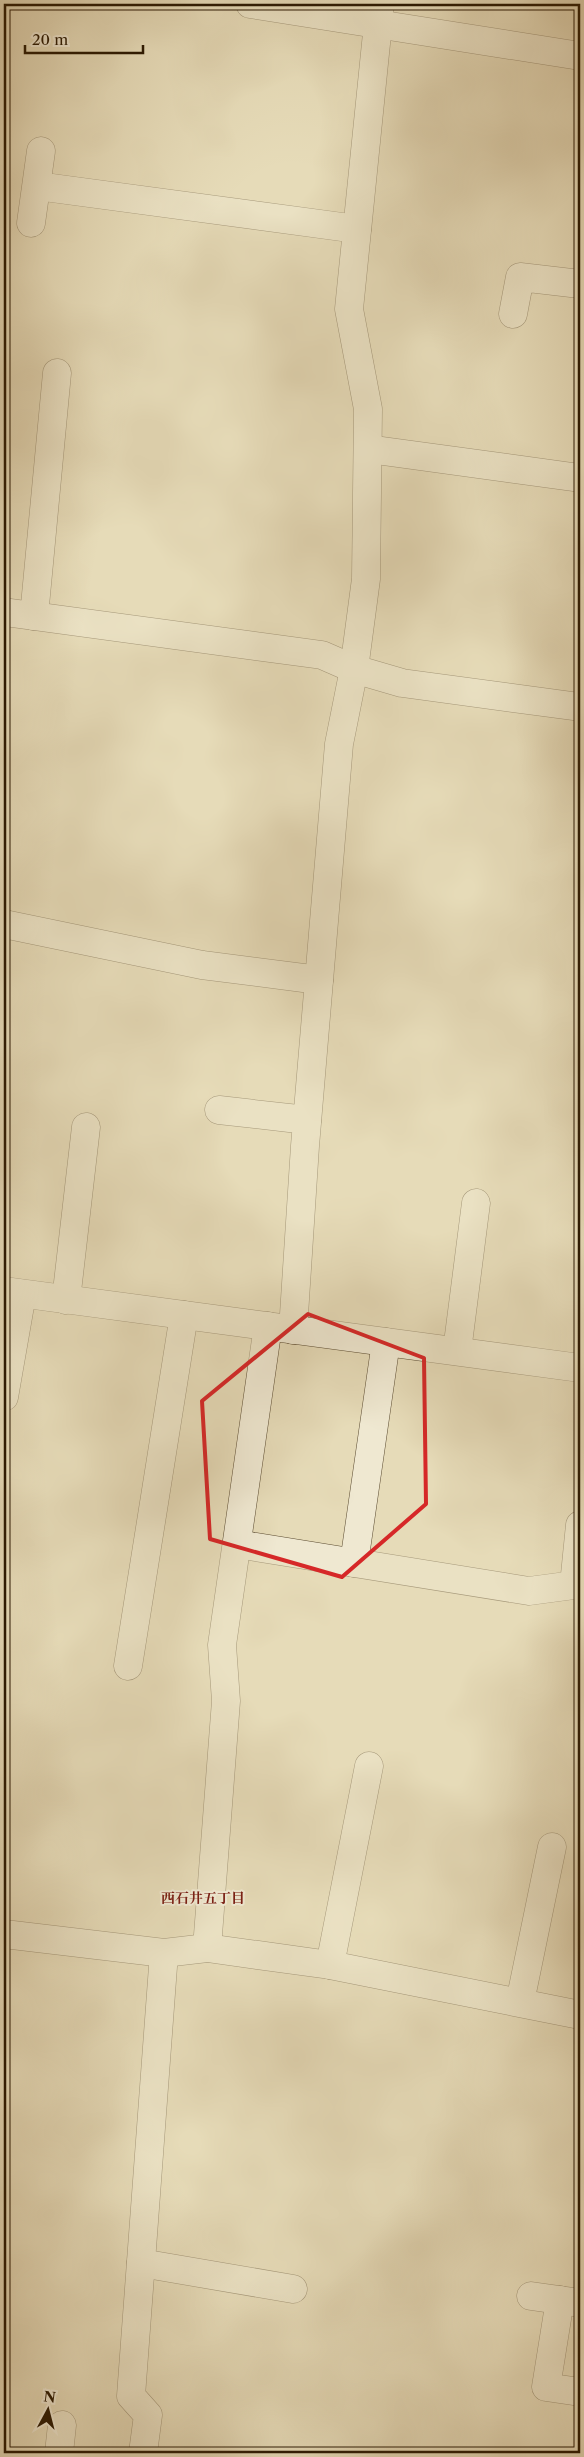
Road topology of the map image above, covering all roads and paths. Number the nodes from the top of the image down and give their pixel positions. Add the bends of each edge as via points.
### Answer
1 (250, 4) edge
2 (379, 14) edge
3 (580, 56) edge
4 (41, 151) dead end
5 (37, 186) junction
6 (31, 223) dead end
7 (357, 230) junction
8 (580, 284) edge
9 (514, 314) dead end
10 (58, 373) dead end
11 (368, 449) junction
12 (580, 478) edge
13 (4, 612) edge
14 (34, 616) junction
15 (354, 669) junction
16 (580, 707) edge
17 (4, 924) edge
18 (319, 980) junction
19 (219, 1110) dead end
20 (307, 1120) junction
21 (86, 1127) dead end
22 (476, 1203) dead end
23 (13, 1292) edge
24 (66, 1300) junction
25 (184, 1315) junction
26 (281, 1328) junction
27 (386, 1342) junction
28 (457, 1351) junction
29 (580, 1368) edge
30 (4, 1397) edge
31 (580, 1526) edge
32 (237, 1544) junction
33 (354, 1563) junction
34 (128, 1666) dead end
35 (369, 1766) dead end
36 (552, 1847) dead end
37 (4, 1934) edge
38 (207, 1948) junction
39 (164, 1953) junction
40 (330, 1965) junction
41 (520, 2002) junction
42 (580, 2015) edge
43 (141, 2263) junction
44 (293, 2289) dead end
45 (531, 2296) dead end
46 (570, 2301) edge
47 (580, 2392) edge
48 (62, 2425) dead end
49 (59, 2453) edge
50 (143, 2453) edge

1 - 2 street
2 - 3 street
2 - 7 street
4 - 5 street
5 - 6 street
5 - 7 street
7 - 11 street via 350,309 368,409
8 - 9 street via 520,277
10 - 14 street
11 - 12 street
11 - 15 street via 366,579
13 - 14 street
14 - 15 street via 322,655
15 - 16 street via 402,682
15 - 18 street via 339,744
17 - 18 street via 202,965
18 - 20 street
19 - 20 street
20 - 26 street
21 - 24 street
22 - 28 street
23 - 24 street
23 - 30 street
24 - 25 street
25 - 26 street
25 - 34 street
26 - 27 street
26 - 32 street
27 - 28 street
27 - 33 street
28 - 29 street
31 - 33 street via 574,1585 529,1591
32 - 33 street
32 - 38 street via 222,1645 226,1701
35 - 40 street
36 - 41 street
37 - 39 street
38 - 39 street
38 - 40 street
39 - 43 street
40 - 41 street
41 - 42 street
43 - 44 street
43 - 50 street via 131,2396 148,2416
45 - 46 street
46 - 47 street via 546,2387
48 - 49 street

